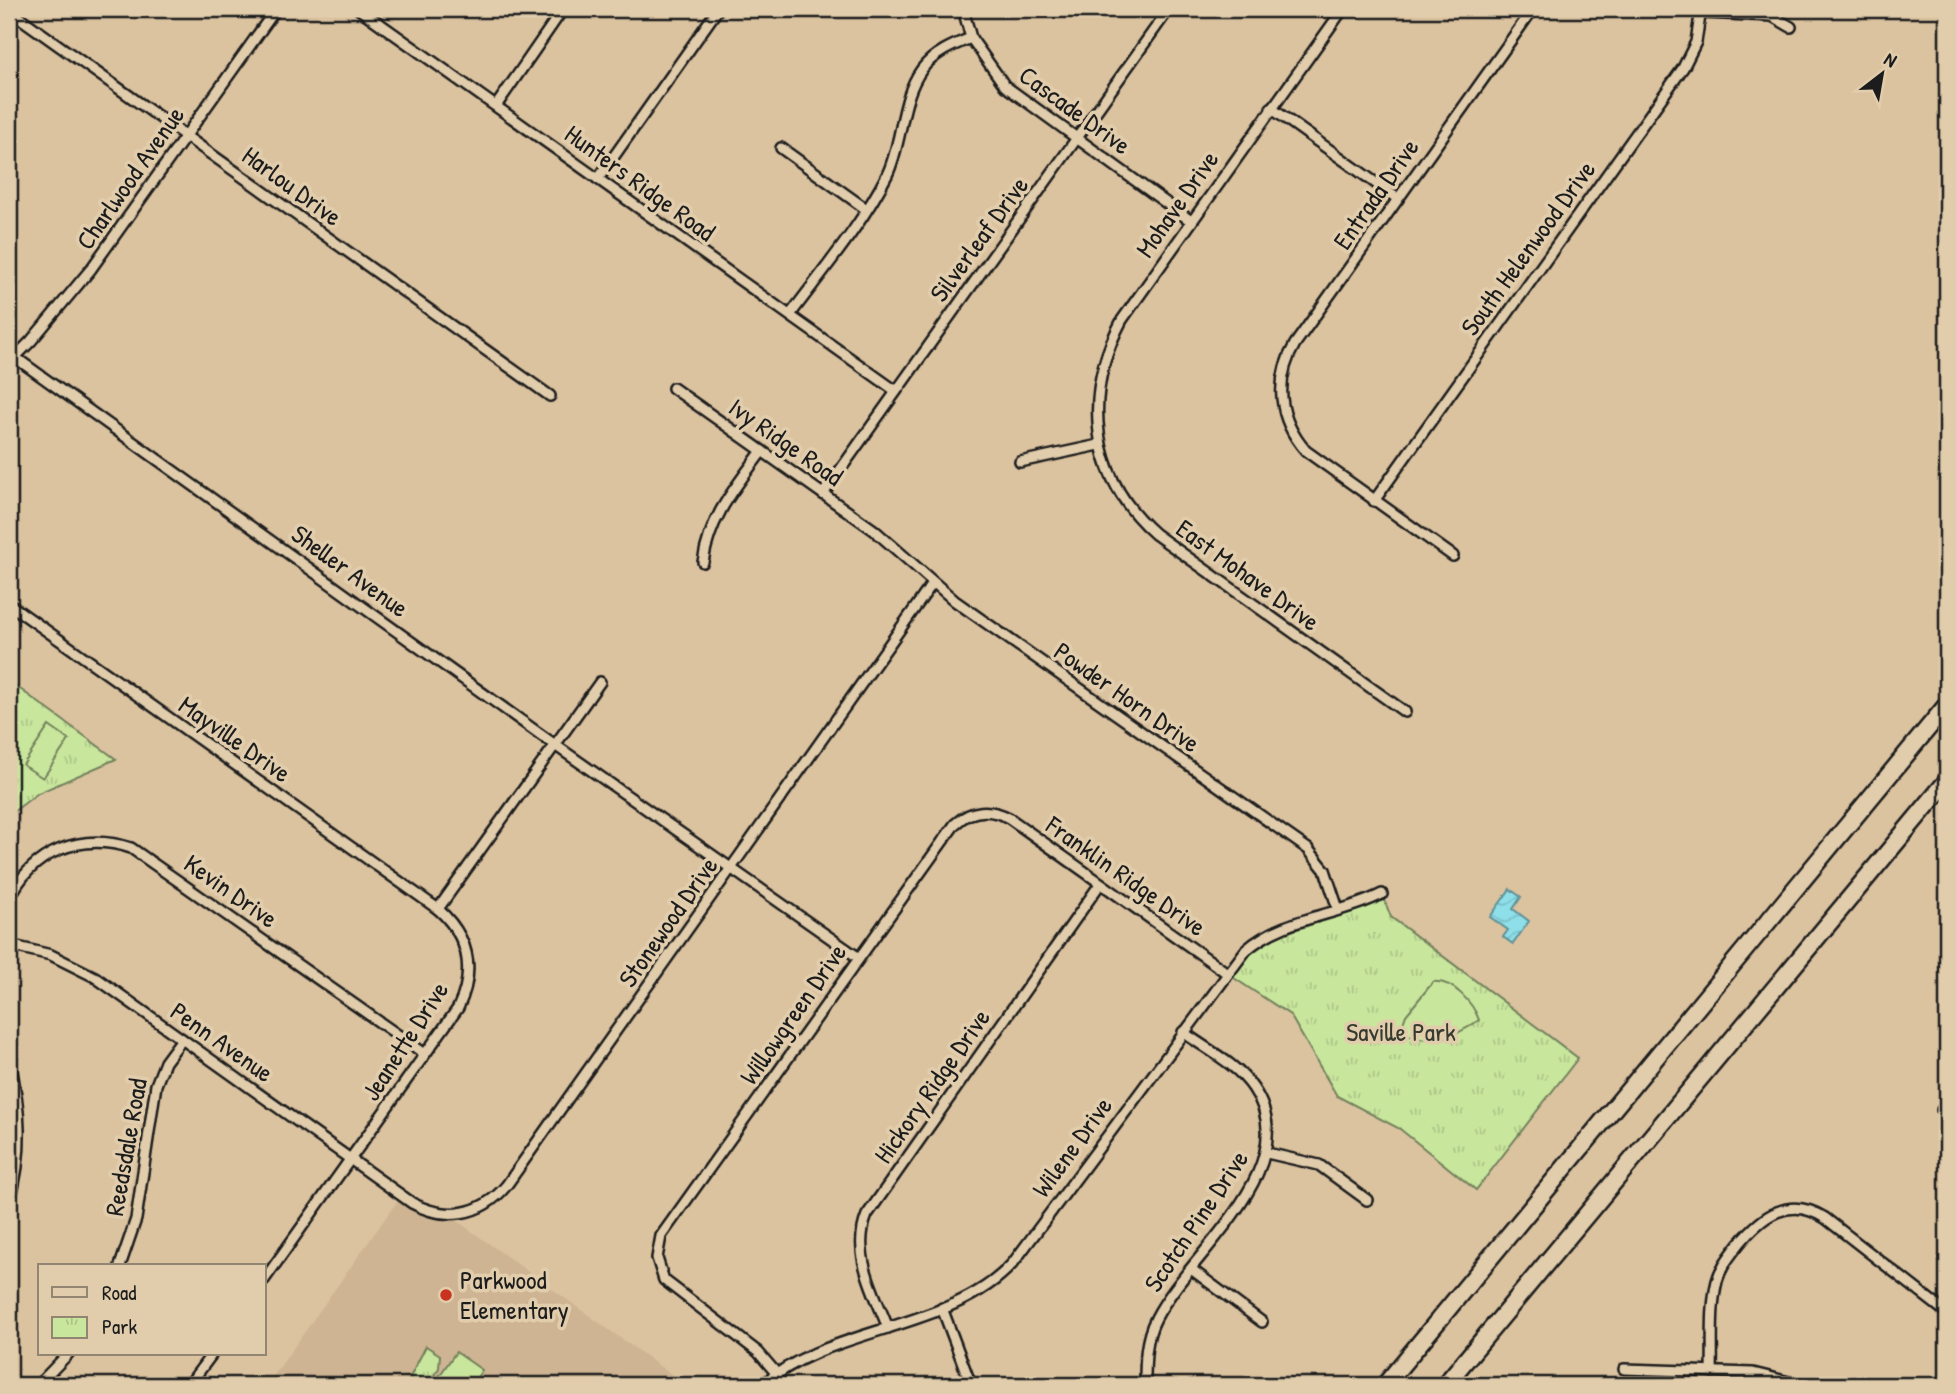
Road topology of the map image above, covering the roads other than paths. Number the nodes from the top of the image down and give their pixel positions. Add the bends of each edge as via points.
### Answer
1 (276, 9) edge
2 (359, 9) edge
3 (563, 9) edge
4 (718, 9) edge
5 (963, 9) edge
6 (1169, 9) edge
7 (1343, 9) edge
8 (1534, 9) edge
9 (9, 10) edge
10 (1701, 11) edge
11 (1791, 27) dead end
12 (971, 38) junction
13 (496, 106) junction
14 (1271, 108) junction
15 (184, 134) junction
16 (1076, 139) junction
17 (781, 148) dead end
18 (598, 179) junction
19 (1398, 199) junction
20 (866, 209) junction
21 (1191, 221) junction
22 (790, 315) junction
23 (11, 357) edge
24 (673, 388) dead end
25 (896, 391) junction
26 (550, 396) dead end
27 (1099, 445) junction
28 (762, 451) junction
29 (1020, 462) dead end
30 (823, 494) junction
31 (1374, 501) junction
32 (874, 530) joint
33 (1453, 556) dead end
34 (703, 562) dead end
35 (932, 584) junction
36 (9, 604) edge
37 (600, 682) dead end
38 (1947, 705) edge
39 (1405, 712) dead end
40 (555, 745) junction
41 (1947, 781) edge
42 (1000, 814) joint
43 (732, 869) junction
44 (1100, 884) junction
45 (1382, 894) dead end
46 (9, 900) edge
47 (438, 909) junction
48 (1338, 909) junction
49 (9, 945) edge
50 (859, 958) junction
51 (1227, 973) junction
52 (1183, 1032) junction
53 (182, 1039) junction
54 (425, 1055) junction
55 (9, 1059) edge
56 (1267, 1153) junction
57 (351, 1159) junction
58 (401, 1196) joint
59 (1367, 1200) dead end
60 (9, 1203) edge
61 (121, 1264) edge
62 (1191, 1269) junction
63 (266, 1277) edge
64 (942, 1308) junction
65 (1947, 1313) edge
66 (1262, 1322) dead end
67 (888, 1328) junction
68 (66, 1356) edge
69 (211, 1356) edge
70 (1624, 1368) dead end
71 (1712, 1372) junction
72 (777, 1374) junction
73 (38, 1385) edge
74 (189, 1385) edge
75 (763, 1385) edge
76 (971, 1385) edge
77 (1145, 1385) edge
78 (1385, 1385) edge
79 (1445, 1385) edge
80 (1801, 1385) edge

1 - 15 street, Charlwood Avenue
2 - 13 street, Hunters Ridge Road
3 - 13 street
4 - 18 street
5 - 12 street, Cascade Drive
6 - 16 street, Silverleaf Drive
7 - 14 street, Mohave Drive
8 - 19 street, Entrada Drive
9 - 15 street, Harlou Drive
10 - 11 street via 1772,16
10 - 31 street, South Helenwood Drive via 1696,42 1683,68
12 - 16 street, Cascade Drive via 1004,86
12 - 20 street via 930,60 916,80 894,158
13 - 18 street, Hunters Ridge Road
14 - 19 street
14 - 21 street, Mohave Drive
15 - 23 street, Charlwood Avenue via 91,269
15 - 26 street, Harlou Drive
16 - 21 street, Cascade Drive
16 - 25 street, Silverleaf Drive
17 - 20 street
18 - 22 street, Hunters Ridge Road
19 - 31 street, Entrada Drive via 1288,355 1281,384 1284,414 1295,438
20 - 22 street
21 - 27 street, Mohave Drive via 1111,342 1098,400
22 - 25 street, Hunters Ridge Road
23 - 40 street, Sheller Avenue
24 - 28 street, Ivy Ridge Road
25 - 30 street, Silverleaf Drive
27 - 29 street
27 - 39 street, East Mohave Drive via 1127,505 1155,534
28 - 30 street, Ivy Ridge Road
28 - 34 street via 717,514 706,539
30 - 32 street, Ivy Ridge Road
31 - 33 street
32 - 35 street, Powder Horn Drive
35 - 43 street, Stonewood Drive
35 - 48 street, Powder Horn Drive via 1308,849 1325,870
36 - 47 street, Mayville Drive
37 - 40 street
38 - 78 highway
40 - 43 street, Sheller Avenue
40 - 47 street
41 - 79 highway
42 - 44 street, Franklin Ridge Drive
42 - 50 street, Willowgreen Drive via 976,812 955,824
43 - 50 street, Sheller Avenue
43 - 58 street, Stonewood Drive via 500,1193 479,1208 449,1215 427,1211
44 - 51 street, Franklin Ridge Drive
44 - 67 street, Hickory Ridge Drive via 867,1215 861,1235 862,1257
45 - 48 street, Wilene Drive
46 - 54 street, Kevin Drive via 29,869 54,851 92,842 131,848
47 - 54 street, Jeanette Drive via 461,938 469,971 465,993
48 - 51 street, Wilene Drive via 1268,934 1245,950
49 - 53 street, Penn Avenue via 51,955 85,971
50 - 72 street, Willowgreen Drive via 664,1231 657,1258 670,1287 758,1352
51 - 52 street, Wilene Drive
52 - 56 street, Scotch Pine Drive via 1254,1089 1267,1119
52 - 64 street, Wilene Drive via 1013,1263 980,1292
53 - 57 street, Penn Avenue
53 - 61 street, Reedsdale Road via 156,1085 136,1219
54 - 57 street, Jeanette Drive
55 - 60 street via 21,1131
56 - 59 street via 1319,1166
56 - 62 street, Scotch Pine Drive via 1255,1181
57 - 58 street, Penn Avenue
57 - 63 street, Jeanette Drive
62 - 66 street
62 - 77 street, Scotch Pine Drive via 1150,1331
64 - 67 street, Wilene Drive
64 - 76 street
65 - 71 street via 1825,1218 1806,1209 1784,1208 1756,1223 1721,1269 1715,1289
67 - 72 street, Wilene Drive
68 - 73 street
69 - 74 street
70 - 71 street
71 - 80 street via 1766,1375
72 - 75 street, Wilene Drive

